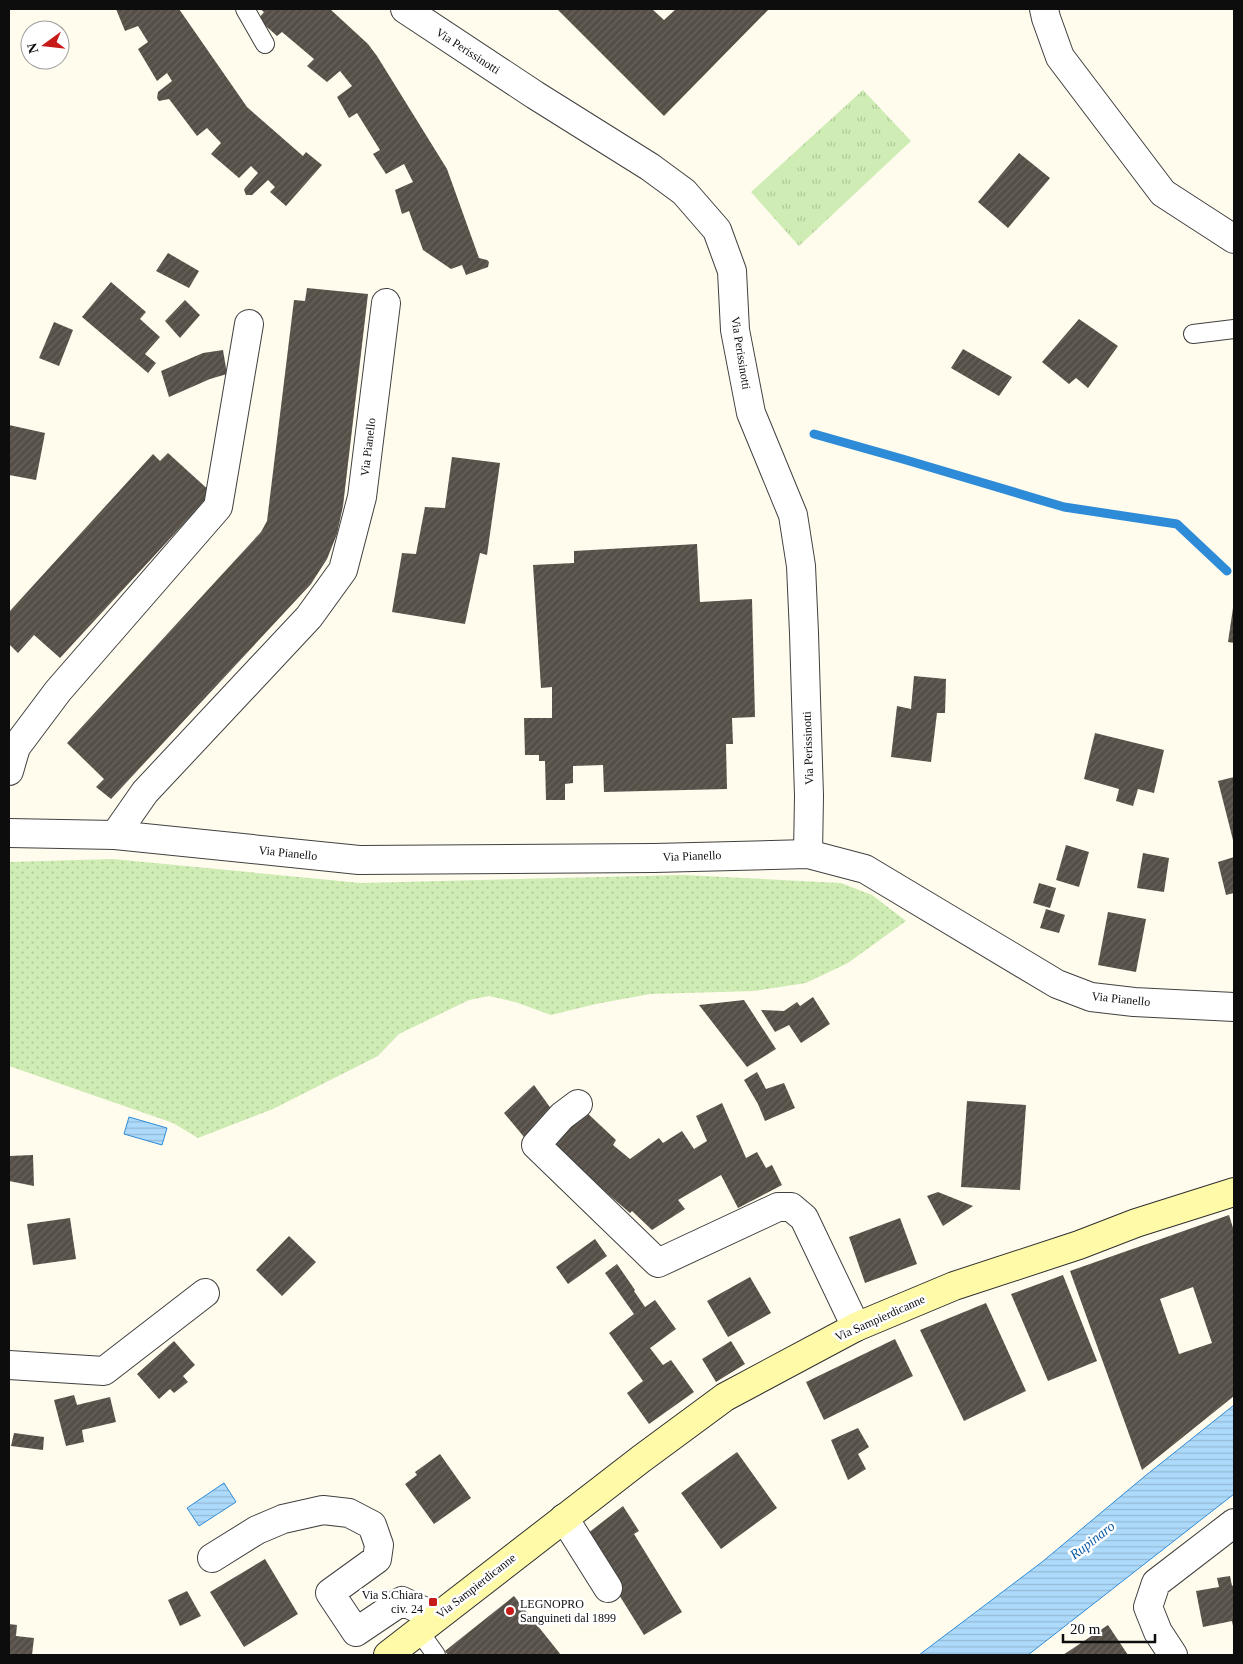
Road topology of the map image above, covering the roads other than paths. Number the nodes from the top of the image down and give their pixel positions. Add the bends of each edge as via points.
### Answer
1 (245, 9) edge
2 (405, 9) edge
3 (1044, 9) edge
4 (265, 44) dead end
5 (1234, 239) edge
6 (386, 303) dead end
7 (250, 324) dead end
8 (1234, 329) edge
9 (1193, 334) dead end
10 (9, 771) edge
11 (9, 834) edge
12 (115, 835) junction
13 (808, 854) junction
14 (1234, 1007) edge
15 (578, 1104) dead end
16 (1234, 1192) edge
17 (205, 1293) dead end
18 (856, 1327) junction
19 (9, 1365) edge
20 (564, 1518) junction
21 (1234, 1523) edge
22 (212, 1558) dead end
23 (608, 1588) dead end
24 (427, 1624) junction
25 (388, 1655) edge
26 (436, 1655) edge
27 (1173, 1655) edge

1 - 4 lane
2 - 13 street, Via Perissinotti via 650,166 684,192 718,230 732,271 735,330 751,413 793,515 798,549 804,642
3 - 5 street via 1060,57 1164,194
6 - 12 street, Via Pianello via 362,496 343,570 309,617 145,792
7 - 10 street via 218,506 58,691 16,747
8 - 9 lane
11 - 12 street, Via Pianello
12 - 13 street, Via Pianello via 359,860
13 - 14 street, Via Pianello via 865,869 1057,984 1091,997
15 - 18 street via 562,1116 536,1145 658,1262 778,1207 791,1207 804,1218
16 - 18 main road, Via Sampierdicanne via 954,1286
17 - 19 street via 104,1371
18 - 20 main road, Via Sampierdicanne via 725,1397
20 - 23 street
20 - 24 main road, Via Sampierdicanne
21 - 27 street via 1156,1583 1148,1606 1158,1632
22 - 24 street via 257,1530 282,1519 323,1510 349,1513 372,1525 379,1545 377,1559 330,1593 356,1632 402,1601
24 - 25 main road, Via Sampierdicanne
24 - 26 lane

